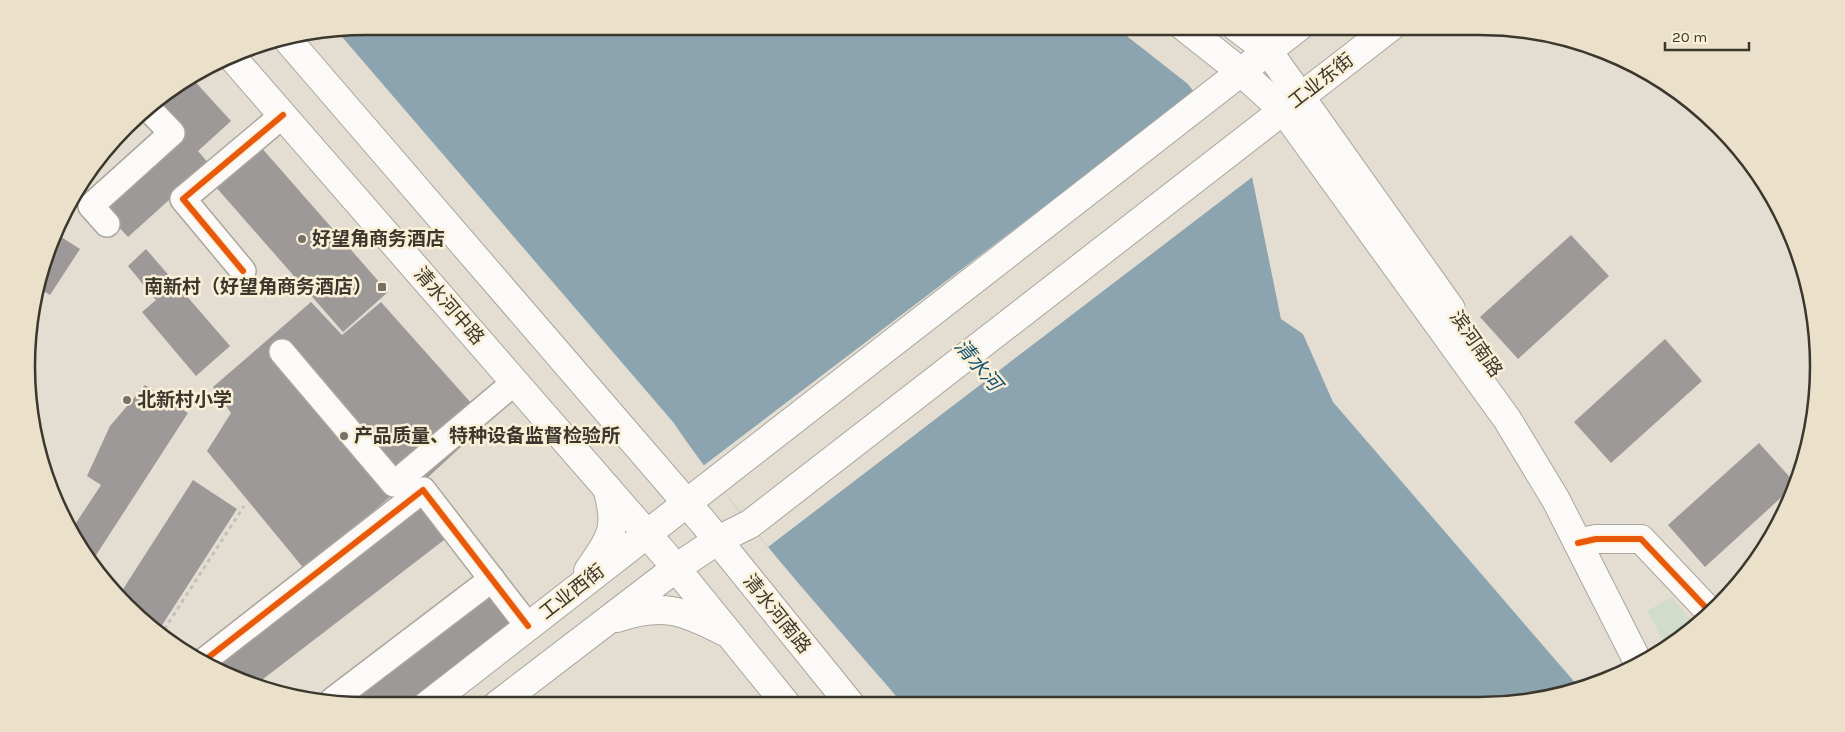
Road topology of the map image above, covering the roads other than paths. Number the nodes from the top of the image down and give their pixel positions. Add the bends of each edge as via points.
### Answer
1 (1194, 35) edge
2 (1247, 35) edge
3 (1288, 35) edge
4 (1380, 35) edge
5 (291, 43) edge
6 (1268, 51) junction
7 (236, 61) edge
8 (1241, 72) junction
9 (1292, 104) junction
10 (153, 113) edge
11 (283, 114) junction
12 (107, 224) dead end
13 (243, 271) dead end
14 (282, 352) dead end
15 (515, 382) junction
16 (664, 476) junction
17 (715, 482) junction
18 (607, 488) junction
19 (750, 524) junction
20 (711, 531) junction
21 (647, 534) junction
22 (1587, 541) junction
23 (671, 562) junction
24 (743, 572) junction
25 (492, 579) junction
26 (576, 590) junction
27 (1705, 608) edge
28 (608, 620) junction
29 (528, 626) junction
30 (730, 634) junction
31 (1650, 649) edge
32 (208, 657) edge
33 (1636, 657) edge
34 (339, 696) edge
35 (437, 697) edge
36 (508, 697) edge
37 (781, 697) edge
38 (846, 697) edge

1 - 8 main road, 滨河南路
2 - 6 main road, 滨河南路
3 - 6 main road
4 - 9 main road, 工业东街
5 - 16 main road
6 - 8 main road
6 - 9 main road, 滨河南路
7 - 11 main road, 清水河中路
8 - 9 main road, 滨河南路
8 - 17 main road, 工业西街
9 - 19 main road, 工业东街
9 - 22 main road, 滨河南路 via 1507,419 1556,500
10 - 12 street via 172,134 90,206
11 - 13 street via 183,199
11 - 15 main road, 清水河中路
14 - 15 street via 394,484
15 - 18 main road, 清水河中路
16 - 17 main road via 682,484 698,486
16 - 20 main road
17 - 21 main road, 工业西街
18 - 21 main road, 清水河中路
18 - 26 main road via 614,513 608,543
19 - 20 main road, 工业东街
19 - 24 main road via 740,543
20 - 23 main road, 工业东街
20 - 24 main road, 清水河南路
21 - 23 main road, 清水河中路
21 - 26 main road, 工业西街
22 - 27 main road via 1641,539
22 - 31 main road, 滨河南路
22 - 33 main road, 滨河南路
23 - 28 main road
23 - 30 main road
24 - 38 main road, 清水河南路
25 - 29 street
25 - 32 street via 424,490
25 - 34 street
26 - 29 main road, 工业西街
28 - 30 main road via 641,610 666,609 694,616
28 - 36 main road
29 - 35 main road, 工业西街
30 - 37 main road

